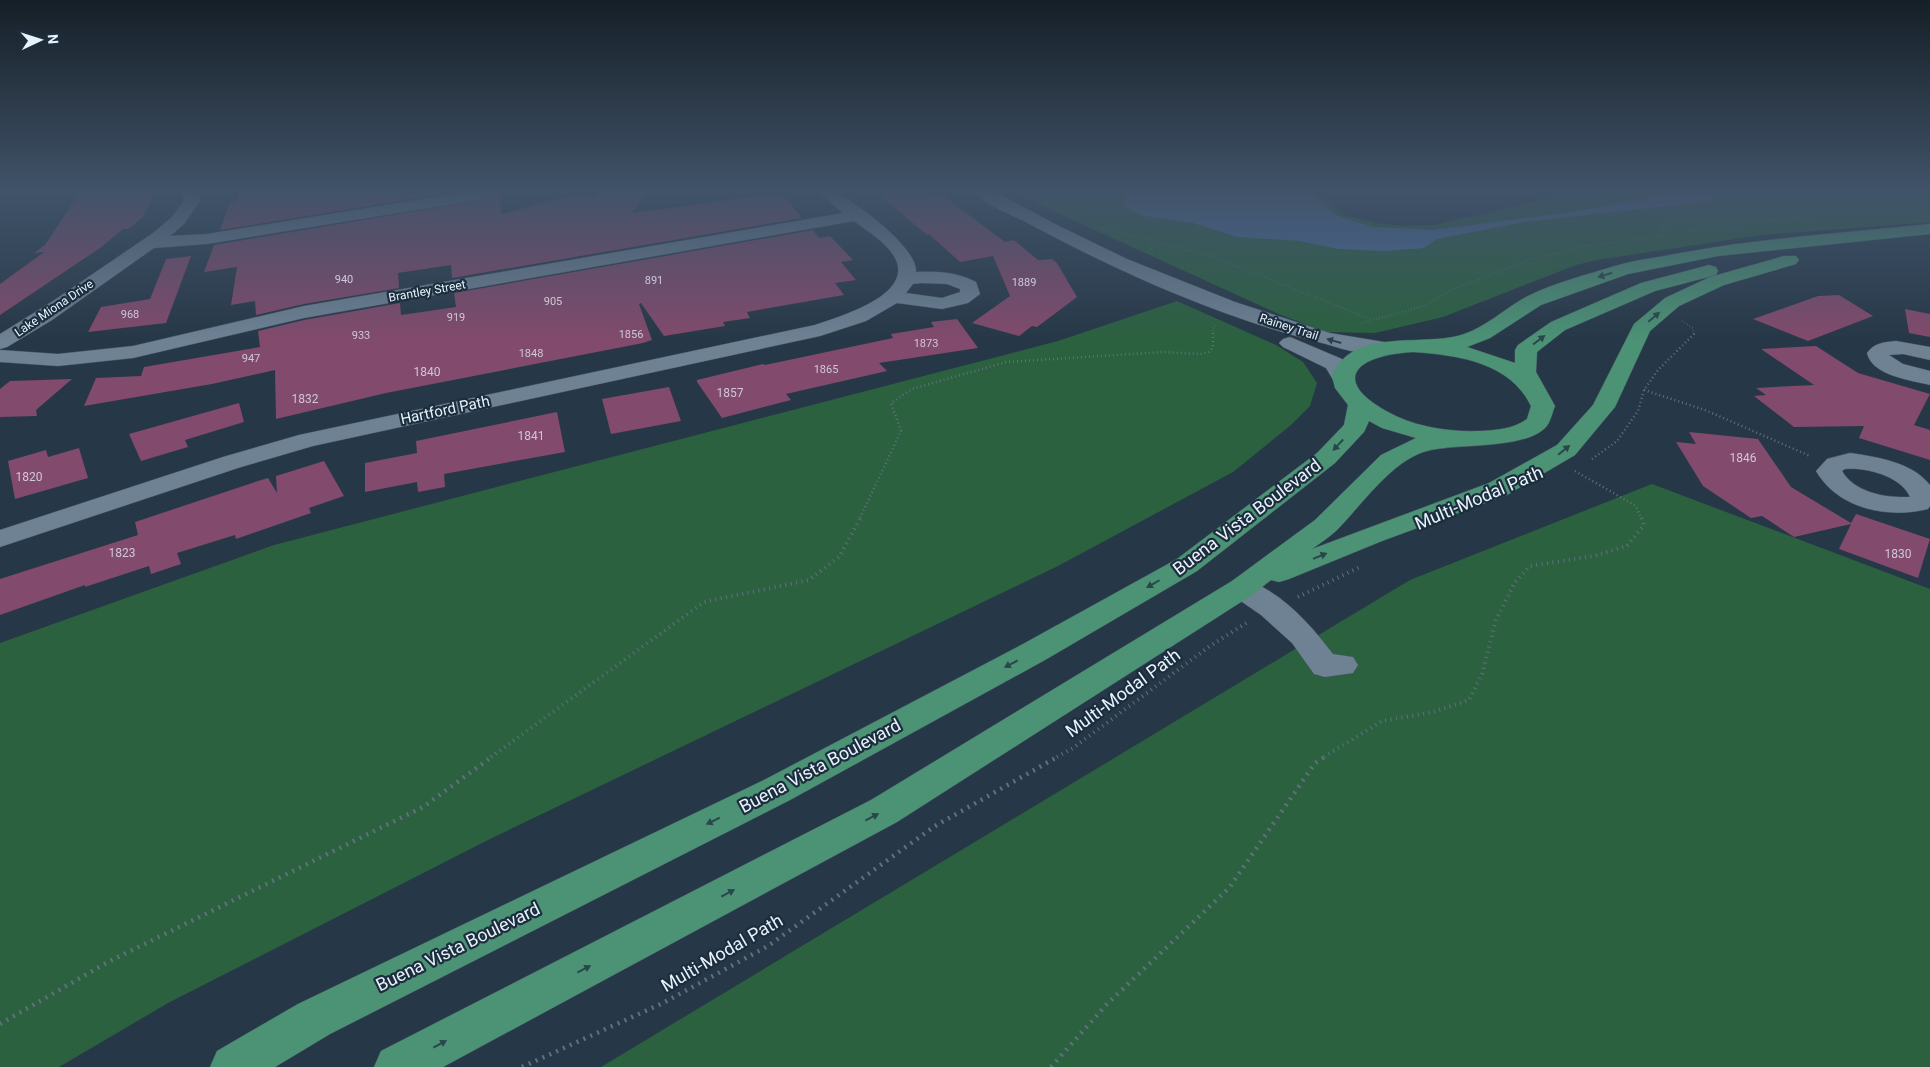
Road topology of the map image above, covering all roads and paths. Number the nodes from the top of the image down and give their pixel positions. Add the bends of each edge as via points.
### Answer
1 (148, 242) joint
2 (152, 242) edge
3 (707, 242) edge
4 (890, 242) edge
5 (1076, 242) edge
6 (1148, 242) edge
7 (1614, 242) edge
8 (1807, 242) edge
9 (1152, 243) junction
10 (1911, 248) dead end
11 (1157, 256) dead end
12 (1790, 260) junction
13 (906, 278) junction
14 (892, 296) junction
15 (1197, 296) junction
16 (1374, 320) junction
17 (1679, 320) dead end
18 (1219, 322) dead end
19 (1356, 324) dead end
20 (0, 342) edge
21 (1430, 347) junction
22 (1382, 348) junction
23 (1930, 354) edge
24 (0, 356) edge
25 (1930, 378) edge
26 (1535, 390) junction
27 (1644, 390) junction
28 (1351, 391) junction
29 (1457, 438) junction
30 (1585, 463) dead end
31 (1579, 466) dead end
32 (1832, 466) junction
33 (1927, 499) edge
34 (0, 539) edge
35 (1362, 566) dead end
36 (1242, 588) junction
37 (1272, 608) junction
38 (1342, 665) dead end
39 (0, 1024) edge
40 (233, 1067) edge
41 (397, 1067) edge
42 (522, 1067) edge
43 (1051, 1067) edge

1 - 2 street
1 - 20 street, Lake Miona Drive via 44,316
3 - 24 street, Brantley Street via 312,311 124,354 58,360
4 - 13 street via 904,257
5 - 15 street, Rainey Trail
6 - 9 path
7 - 16 path via 1531,259 1451,290 1424,306
8 -> 21 main road via 1718,251 1624,269 1534,301 1465,341
9 - 11 path via 1151,248
9 - 16 path via 1211,256
10 - 12 main road
26 -> 12 main road via 1525,372 1526,350 1558,326 1648,287 1705,271
36 -> 12 main road via 1372,535 1498,489 1566,450 1603,407 1641,328 1672,302 1717,281
13 - 14 street, Hartford Path via 900,290
13 - 14 street via 961,281 969,286 970,294 959,302 939,304
14 - 34 street, Hartford Path via 867,313 820,330 272,450
22 -> 15 street, Rainey Trail via 1336,342
15 - 28 street, Rainey Trail via 1334,364
16 - 19 path
17 - 27 path via 1695,333 1658,370
18 - 39 path via 1213,328 1213,347 1209,352 1200,354 1163,352 1006,362 912,389 892,403 901,431 853,533 839,556 810,580 704,602 422,807 108,962
21 - 22 main road
21 - 26 main road via 1488,360 1522,378
22 - 28 main road via 1361,354 1347,365
23 - 25 street via 1897,348 1878,353 1879,358 1895,369
26 - 29 main road via 1543,406 1538,421 1520,433 1492,439
27 - 30 path via 1638,411 1617,440
27 - 32 path via 1704,410
28 - 29 main road via 1385,419
28 -> 40 main road, Buena Vista Boulevard via 1356,427 1326,458 1187,565 1034,652 777,790 314,1019
29 - 36 main road via 1418,445 1390,460 1325,526
31 - 43 path via 1572,470 1636,506 1644,525 1627,546 1594,556 1530,566 1515,582 1496,620 1482,674 1469,700 1433,712 1382,721 1315,763 1229,888 1106,1005
32 - 33 street via 1850,461 1878,466 1906,477
32 - 33 street via 1829,471 1839,485 1865,498 1897,506
35 - 37 path, Multi-Modal Path via 1328,585
36 - 37 street
41 -> 36 main road via 884,811
37 - 38 street via 1303,636 1325,666
37 - 42 path, Multi-Modal Path via 1210,646 1073,748 935,826 768,946 663,1003

